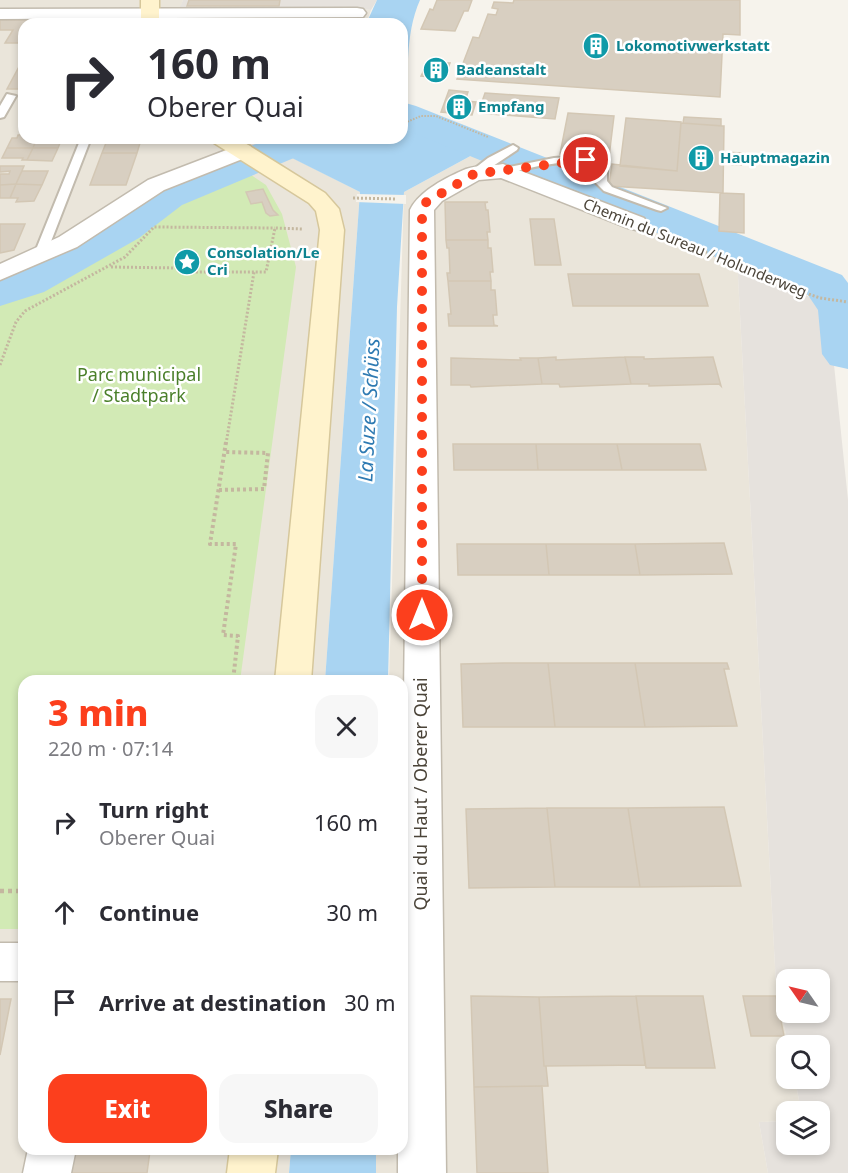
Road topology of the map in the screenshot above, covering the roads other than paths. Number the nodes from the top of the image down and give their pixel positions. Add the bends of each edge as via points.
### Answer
1 (150, 12) edge
2 (357, 13) dead end
3 (0, 14) edge
4 (11, 96) dead end
5 (0, 115) edge
6 (84, 144) edge
7 (232, 144) edge
8 (251, 156) junction
9 (500, 162) junction
10 (662, 208) dead end
11 (636, 223) road end
12 (39, 257) junction
13 (0, 273) edge
14 (294, 675) edge
15 (0, 962) edge
16 (18, 962) edge
17 (51, 1155) edge
18 (253, 1155) edge
19 (47, 1173) edge
20 (251, 1173) edge
21 (422, 1173) edge

1 - 2 street
1 - 3 street
4 - 5 lane
6 - 12 lane
7 - 8 street
8 - 12 street via 156,186 101,223
8 - 14 street via 322,202 332,230
9 - 10 lane via 597,161 603,165 601,182 608,189
9 - 11 street, Chemin du Sureau / Holunderweg
9 - 21 street, Quai du Haut / Oberer Quai via 415,200 422,210
12 - 13 street
15 - 16 street
17 - 19 street
18 - 20 street

